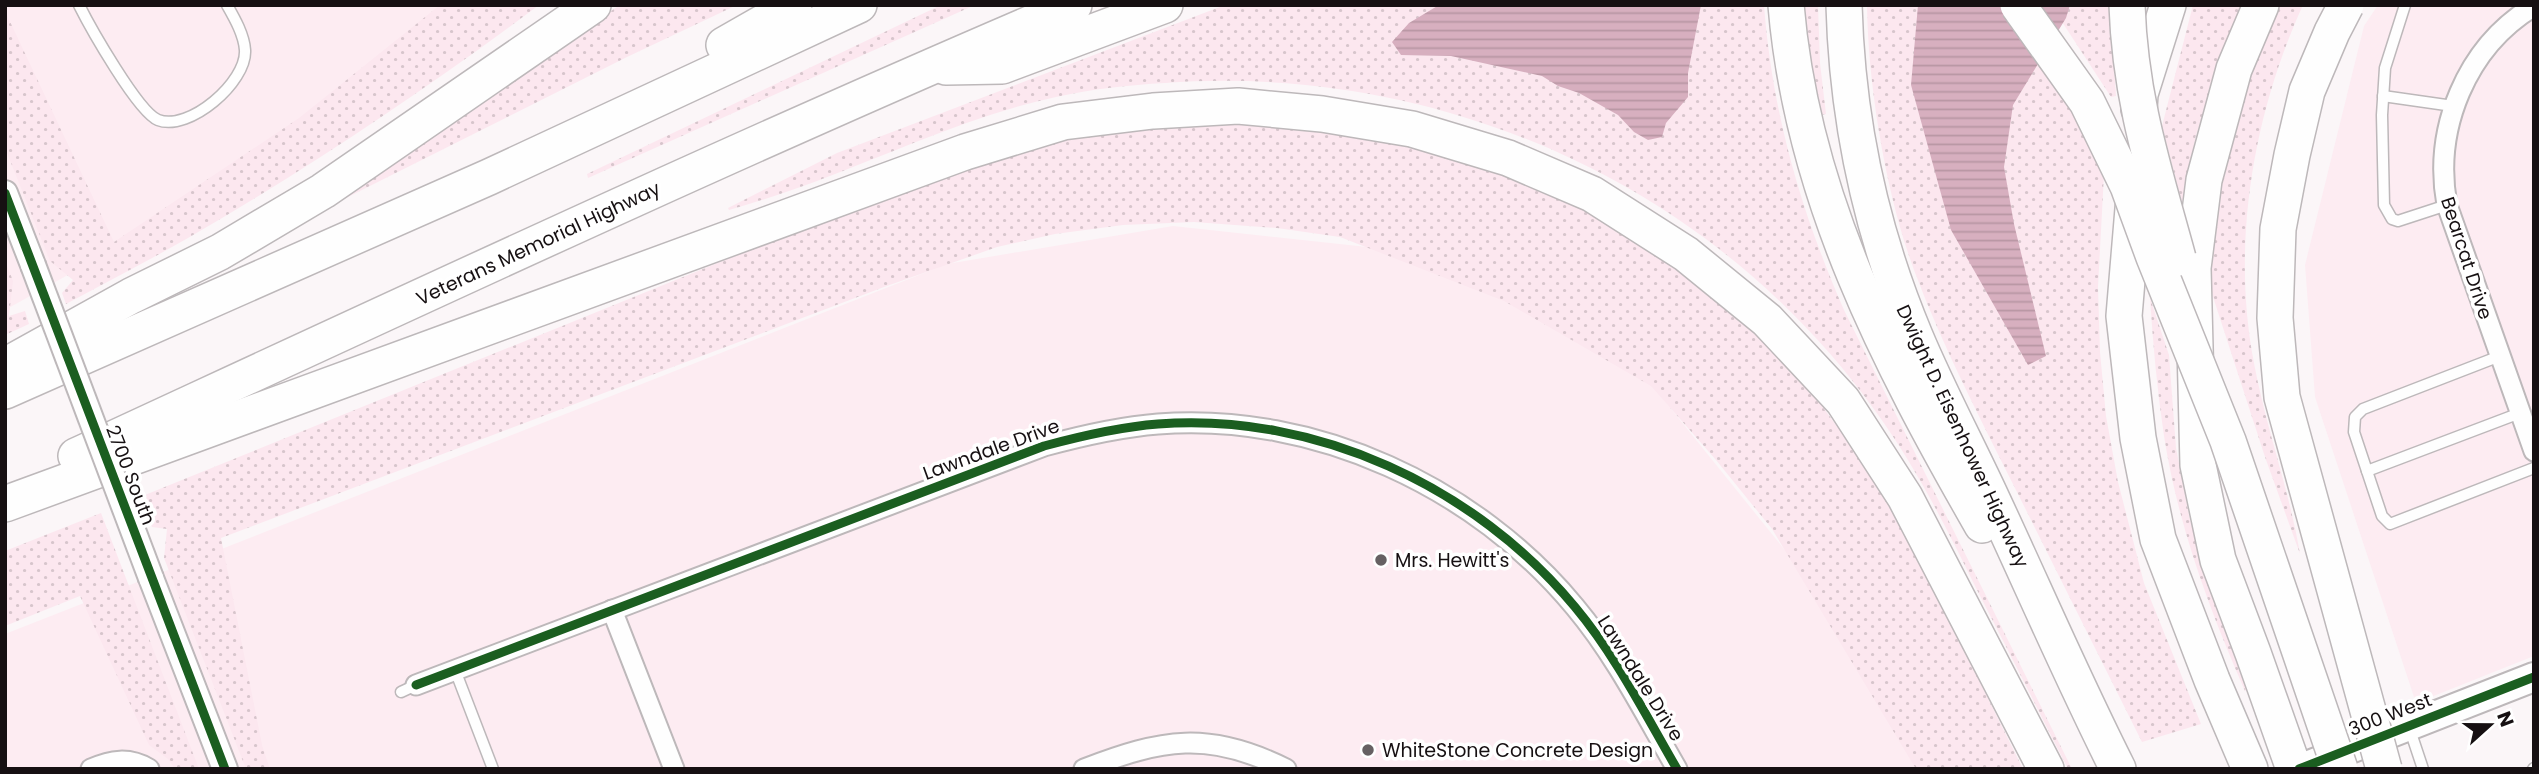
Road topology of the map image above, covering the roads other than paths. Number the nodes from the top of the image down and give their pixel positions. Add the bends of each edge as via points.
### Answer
1 (79, 5) edge
2 (227, 5) edge
3 (593, 5) edge
4 (794, 5) edge
5 (859, 5) edge
6 (1074, 5) edge
7 (1165, 5) edge
8 (1786, 5) edge
9 (1844, 5) edge
10 (2018, 5) edge
11 (2127, 5) edge
12 (2168, 5) edge
13 (2261, 5) edge
14 (2346, 5) edge
15 (2405, 5) edge
16 (2534, 6) edge
17 (929, 67) junction
18 (2383, 96) junction
19 (2453, 106) junction
20 (489, 177) junction
21 (5, 193) edge
22 (2447, 205) junction
23 (2500, 356) junction
24 (5, 366) edge
25 (5, 391) edge
26 (2520, 413) junction
27 (2228, 440) junction
28 (2534, 451) edge
29 (2534, 468) edge
30 (2367, 471) junction
31 (5, 489) edge
32 (5, 504) edge
33 (612, 610) junction
34 (455, 670) junction
35 (2534, 677) edge
36 (409, 688) dead end
37 (2095, 723) junction
38 (2408, 726) junction
39 (2115, 762) edge
40 (91, 769) edge
41 (149, 769) edge
42 (225, 769) edge
43 (493, 769) edge
44 (674, 769) edge
45 (1084, 769) edge
46 (1286, 769) edge
47 (1677, 769) edge
48 (2046, 769) edge
49 (2250, 769) edge
50 (2296, 769) edge
51 (2340, 769) edge
52 (2384, 769) edge
53 (2423, 769) edge

1 - 2 lane via 131,92 155,119 168,123 219,99 242,71 245,50
3 - 24 highway via 323,191 220,252
4 - 20 highway
5 - 20 highway
6 - 17 highway, Veterans Memorial Highway
7 - 17 highway via 1002,66
8 - 37 highway via 1812,154 1861,293 1942,456
9 - 37 highway, Dwight D. Eisenhower Highway via 1850,93 1862,165 1898,292 1931,373
10 - 27 highway, bridge via 2087,103 2128,186
11 - 27 highway, bridge via 2142,131
12 - 49 highway via 2140,94 2124,316 2138,438 2158,539
13 - 50 highway, bridge via 2234,69 2203,180 2193,268 2198,465 2218,560
14 - 52 highway, bridge via 2307,91 2292,155 2278,229 2275,318 2282,397
15 - 18 lane via 2385,68
16 - 19 street, Bearcat Drive via 2485,49
17 - 31 highway, Veterans Memorial Highway via 567,228
18 - 19 lane
18 - 22 lane via 2384,205 2388,213 2398,221
19 - 22 street, Bearcat Drive via 2443,163
20 - 25 highway
21 - 42 street, 2700 South, bridge
22 - 23 street, Bearcat Drive
23 - 26 street, Bearcat Drive
23 - 30 lane via 2363,409 2355,417 2354,432
26 - 28 street, Bearcat Drive
26 - 30 lane
27 - 51 highway, bridge
29 - 30 lane via 2390,524 2382,516
32 - 48 highway via 951,157 1063,122 1238,106 1322,114 1412,129 1508,158 1592,194 1686,254 1767,320 1843,401 1905,497
33 - 34 street, Lawndale Drive
33 - 44 street
33 - 47 street, Lawndale Drive via 1044,446 1159,424 1260,428 1325,443 1389,466 1437,490 1525,553 1576,608 1609,654
34 - 36 street, Lawndale Drive
34 - 43 lane
35 - 38 main road, 300 West
37 - 39 highway, Dwight D. Eisenhower Highway
38 - 50 main road, 300 West
38 - 53 lane
40 - 41 street via 108,761 128,760
45 - 46 street via 1148,746 1190,742 1233,747

